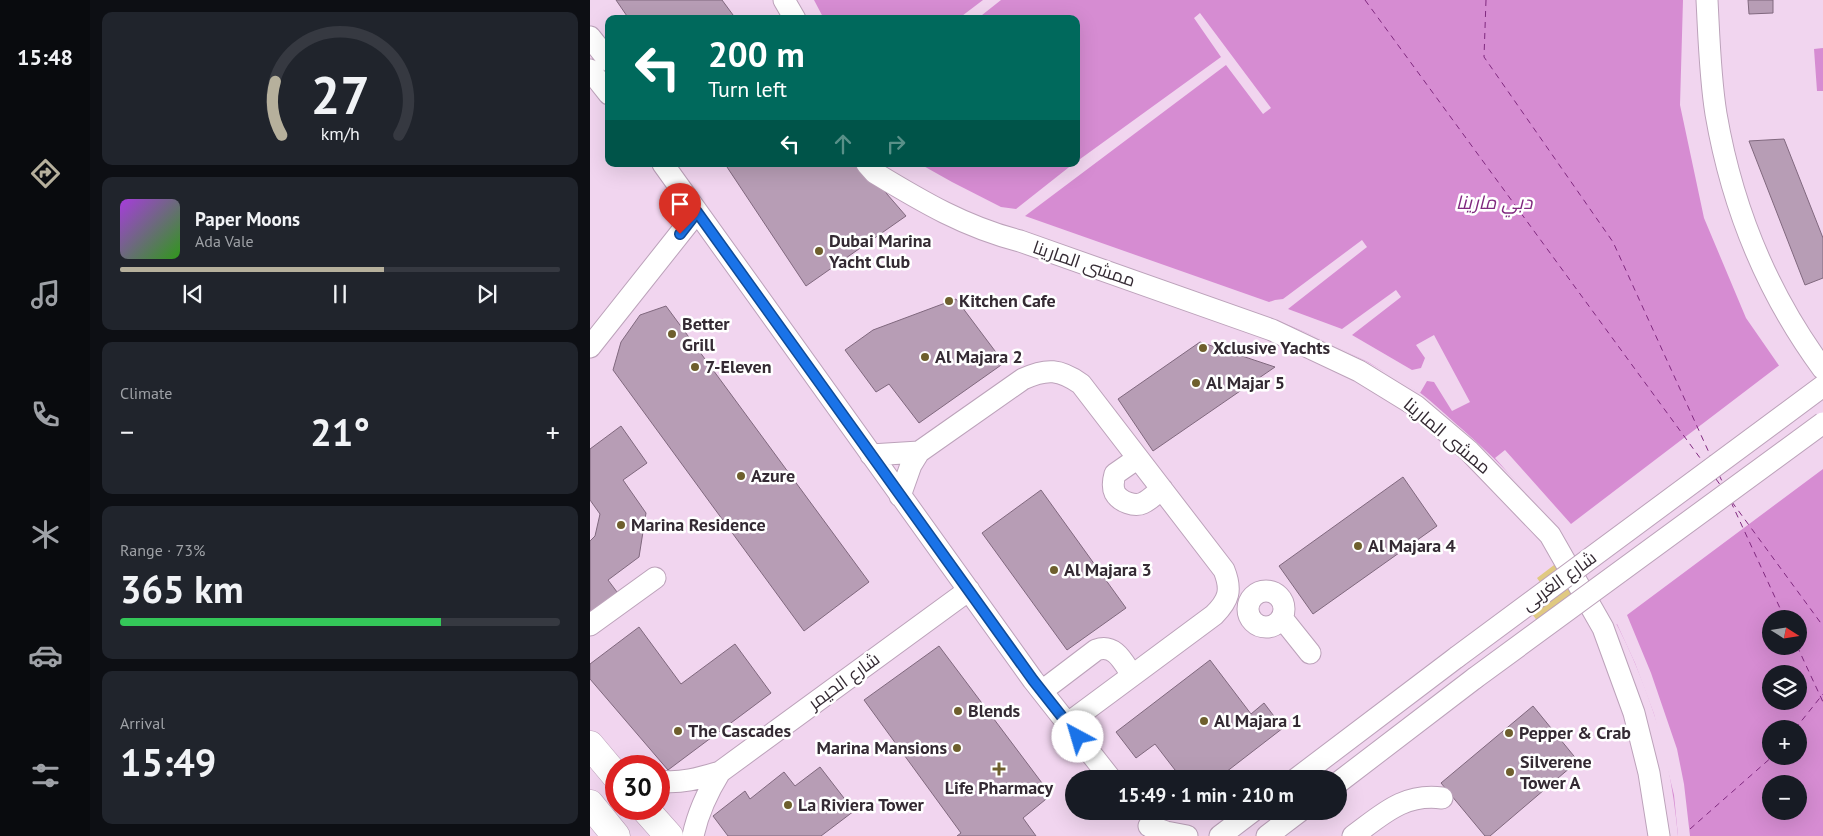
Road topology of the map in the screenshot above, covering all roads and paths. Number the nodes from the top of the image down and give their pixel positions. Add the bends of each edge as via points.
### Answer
1 (784, 0) edge
2 (1707, 0) edge
3 (793, 15) edge
4 (590, 37) edge
5 (605, 56) edge
6 (590, 70) edge
7 (605, 89) edge
8 (665, 167) edge
9 (870, 167) edge
10 (697, 212) junction
11 (590, 347) edge
12 (1818, 362) edge
13 (1823, 386) edge
14 (1823, 423) edge
15 (919, 452) junction
16 (871, 455) junction
17 (1138, 458) junction
18 (1162, 489) junction
19 (900, 496) junction
20 (655, 578) dead end
21 (969, 590) junction
22 (1228, 597) junction
23 (590, 625) edge
24 (1310, 652) dead end
25 (1132, 675) junction
26 (1042, 691) junction
27 (1067, 724) junction
28 (590, 745) edge
29 (605, 762) edge
30 (1104, 770) edge
31 (1308, 770) edge
32 (720, 772) junction
33 (1347, 776) edge
34 (670, 782) edge
35 (1442, 798) dead end
36 (590, 804) edge
37 (655, 820) edge
38 (1241, 820) edge
39 (1288, 820) edge
40 (1146, 824) edge
41 (616, 836) edge
42 (669, 836) edge
43 (692, 836) edge
44 (1187, 836) edge
45 (1220, 836) edge
46 (1267, 836) edge
47 (1352, 836) edge
48 (1659, 836) edge

1 - 3 street
2 - 12 street via 1711,76 1732,186 1774,291
4 - 5 street
6 - 7 street
8 - 10 street
9 - 48 street, ممشى المارينا via 944,214 990,233 1272,330 1359,371 1416,406 1469,451 1550,535 1603,628 1634,713 1649,773
10 - 11 street
10 - 16 street
13 - 31 street, شارع الغربى, bridge
14 - 33 street, شارع الغربى, bridge via 1474,678
15 - 16 street
15 - 17 street via 1024,379 1038,372 1053,371 1068,375 1081,384
15 - 19 street
16 - 19 street
17 - 18 street
17 - 18 street via 1115,474 1115,493 1135,505 1143,504
18 - 22 street via 1224,570
19 - 21 street
20 - 23 street
21 - 26 street
21 - 32 street, شارع الحيمر
22 - 24 street via 1249,604 1251,619 1263,627 1278,624 1282,618
22 - 25 street via 1214,615
25 - 26 street via 1114,650 1100,648
25 - 27 street
26 - 27 street
27 - 30 street
28 - 29 main road
32 - 34 street, شارع الحيمر via 695,780
32 - 43 street, شارع الحيمر via 698,812
35 - 47 street via 1419,797 1399,803
36 - 41 main road
37 - 42 main road
38 - 45 street
39 - 46 street
40 - 44 street

